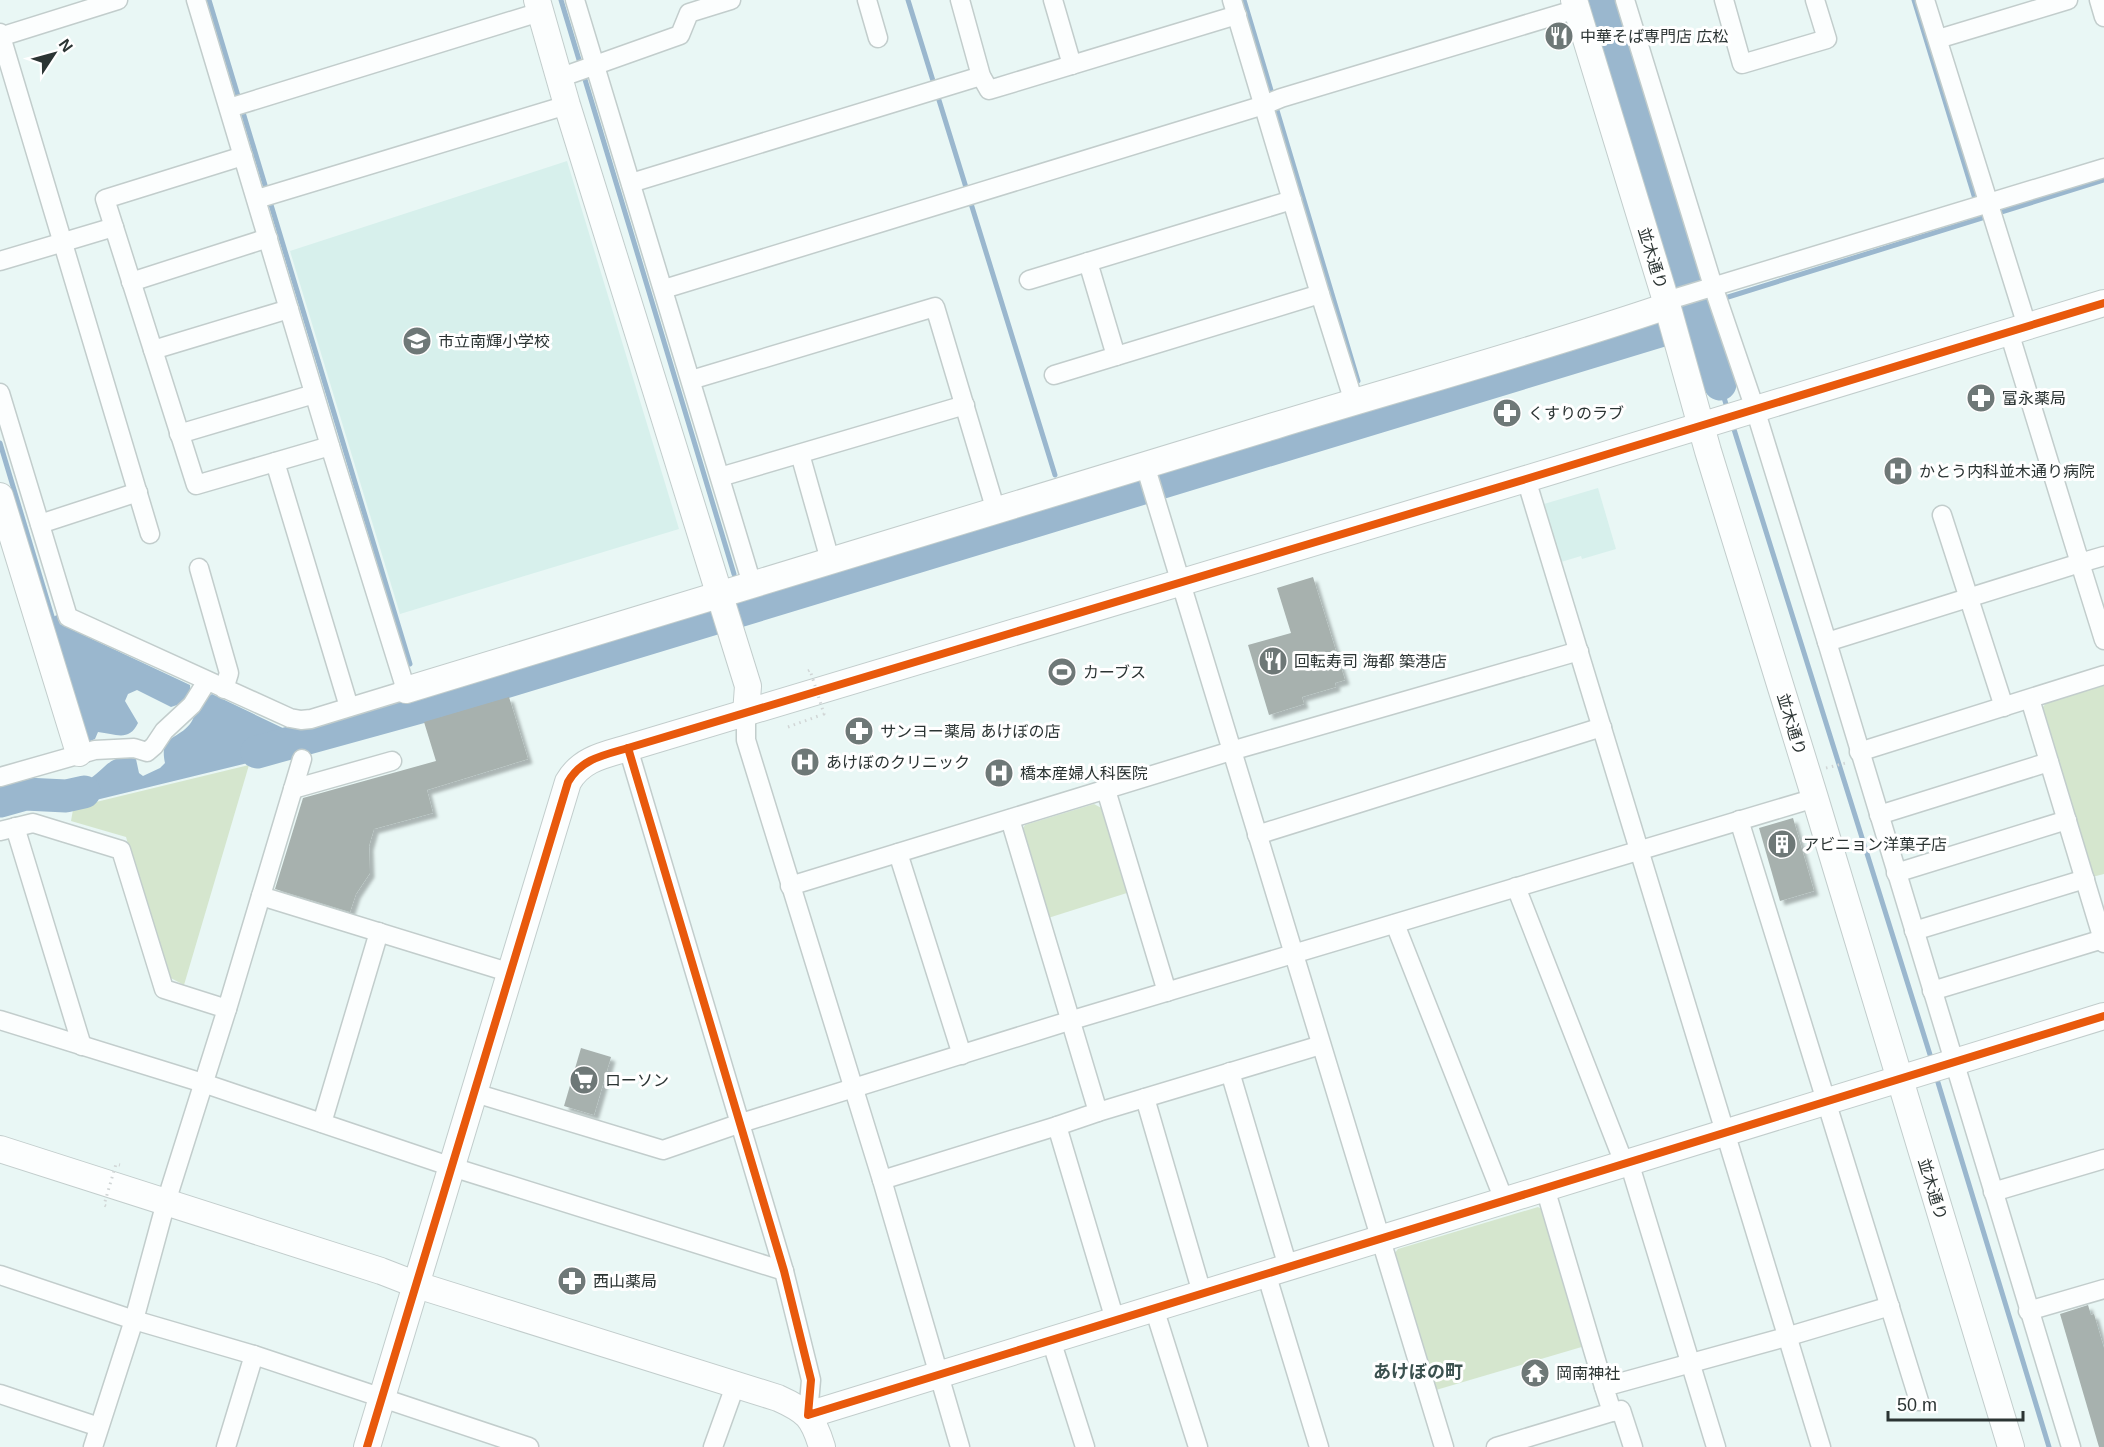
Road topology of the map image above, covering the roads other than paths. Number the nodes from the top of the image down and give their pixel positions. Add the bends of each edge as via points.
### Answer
1 (118, 0) edge
2 (196, 0) edge
3 (575, 0) edge
4 (731, 0) edge
5 (867, 0) edge
6 (960, 0) edge
7 (1053, 0) edge
8 (1625, 0) edge
9 (1724, 0) edge
10 (1815, 0) edge
11 (1925, 0) edge
12 (2068, 0) edge
13 (2098, 0) edge
14 (1576, 4) edge
15 (539, 6) edge
16 (1235, 8) edge
17 (2104, 17) edge
18 (0, 36) edge
19 (878, 38) dead end
20 (1938, 39) junction
21 (1072, 65) junction
22 (579, 72) junction
23 (981, 76) junction
24 (1272, 102) junction
25 (567, 105) junction
26 (237, 106) junction
27 (243, 156) junction
28 (2104, 168) edge
29 (631, 183) junction
30 (265, 197) junction
31 (1292, 200) junction
32 (1985, 209) junction
33 (114, 227) junction
34 (268, 238) junction
35 (62, 243) junction
36 (0, 261) edge
37 (1088, 262) junction
38 (1029, 280) dead end
39 (131, 282) junction
40 (664, 289) junction
41 (1320, 294) junction
42 (1714, 294) junction
43 (1671, 301) junction
44 (2104, 303) edge
45 (289, 309) junction
46 (2018, 329) junction
47 (153, 350) junction
48 (1116, 356) junction
49 (1054, 375) dead end
50 (691, 380) junction
51 (0, 393) edge
52 (314, 394) junction
53 (1354, 402) junction
54 (965, 405) junction
55 (1730, 417) junction
56 (179, 434) junction
57 (330, 447) junction
58 (800, 454) junction
59 (275, 462) junction
60 (720, 477) junction
61 (1149, 479) junction
62 (1527, 479) junction
63 (138, 492) junction
64 (0, 496) edge
65 (996, 511) junction
66 (1942, 515) dead end
67 (40, 524) junction
68 (150, 534) dead end
69 (2104, 556) edge
70 (830, 560) junction
71 (2080, 563) junction
72 (199, 568) dead end
73 (1181, 582) junction
74 (752, 584) junction
75 (1970, 598) junction
76 (49, 605) junction
77 (724, 606) junction
78 (2104, 640) edge
79 (1827, 642) junction
80 (1579, 651) junction
81 (2104, 675) edge
82 (224, 688) junction
83 (406, 690) junction
84 (199, 694) junction
85 (2030, 699) junction
86 (349, 707) junction
87 (2004, 707) junction
88 (746, 714) junction
89 (1602, 727) junction
90 (627, 748) junction
91 (1231, 752) junction
92 (80, 753) junction
93 (1854, 757) junction
94 (302, 759) dead end
95 (392, 761) dead end
96 (2049, 762) junction
97 (0, 777) edge
98 (293, 789) junction
99 (1106, 790) junction
100 (1815, 798) junction
101 (1879, 815) junction
102 (1010, 819) junction
103 (1739, 820) junction
104 (2067, 820) junction
105 (7, 829) edge
106 (1257, 835) junction
107 (1639, 849) junction
108 (898, 853) junction
109 (1896, 873) junction
110 (2085, 879) junction
111 (790, 886) junction
112 (1516, 887) junction
113 (261, 896) junction
114 (1395, 924) junction
115 (1914, 931) junction
116 (379, 932) junction
117 (2103, 941) edge
118 (1294, 954) junction
119 (511, 973) junction
120 (1932, 991) junction
121 (1167, 992) junction
122 (227, 1009) junction
123 (2104, 1016) edge
124 (0, 1020) edge
125 (1069, 1021) junction
126 (1321, 1045) junction
127 (82, 1046) junction
128 (962, 1055) junction
129 (1929, 1069) junction
130 (1230, 1072) junction
131 (203, 1083) junction
132 (853, 1089) junction
133 (475, 1093) junction
134 (1145, 1098) junction
135 (1826, 1101) junction
136 (1098, 1112) junction
137 (322, 1123) junction
138 (741, 1123) junction
139 (1057, 1126) junction
140 (1724, 1132) junction
141 (0, 1149) edge
142 (2104, 1159) edge
143 (1626, 1162) junction
144 (452, 1167) junction
145 (882, 1180) junction
146 (1545, 1188) junction
147 (1993, 1192) junction
148 (1504, 1200) junction
149 (166, 1202) junction
150 (1380, 1238) junction
151 (1277, 1270) junction
152 (784, 1271) junction
153 (0, 1275) edge
154 (417, 1285) junction
155 (2104, 1289) edge
156 (1202, 1293) junction
157 (1890, 1306) junction
158 (1154, 1308) junction
159 (2028, 1311) junction
160 (134, 1320) junction
161 (1115, 1320) junction
162 (1786, 1337) junction
163 (1051, 1340) junction
164 (254, 1355) junction
165 (1691, 1363) junction
166 (938, 1375) junction
167 (735, 1386) junction
168 (1604, 1387) junction
169 (0, 1394) edge
170 (382, 1399) junction
171 (1919, 1401) dead end
172 (1612, 1412) junction
173 (808, 1415) junction
174 (99, 1426) junction
175 (1539, 1440) edge
176 (518, 1445) edge
177 (93, 1447) edge
178 (226, 1447) edge
179 (367, 1447) edge
180 (714, 1447) edge
181 (822, 1447) edge
182 (960, 1447) edge
183 (1085, 1447) edge
184 (1198, 1447) edge
185 (1319, 1447) edge
186 (1444, 1447) edge
187 (1496, 1447) edge
188 (1633, 1447) edge
189 (1716, 1447) edge
190 (1821, 1447) edge
191 (2011, 1447) edge
192 (2071, 1447) edge

1 - 18 street
2 - 26 street
3 - 22 street
4 - 22 street via 689,13 680,35
5 - 19 street
6 - 23 street
7 - 21 street
8 - 42 street
9 - 10 street via 1742,64 1827,39
11 - 20 street
12 - 20 street
13 - 17 street
14 - 24 street
14 - 43 street, 並木通り
15 - 22 street
15 - 26 street
16 - 21 street
16 - 24 street
18 - 35 street
20 - 32 street
21 - 23 street via 989,90
22 - 25 street
22 - 29 street
23 - 29 street
24 - 31 street
24 - 40 street
25 - 30 street
25 - 77 street
26 - 27 street
27 - 30 street
27 - 33 street via 105,199
28 - 32 street
29 - 40 street
30 - 34 street
31 - 37 street
31 - 41 street
32 - 42 street
32 - 46 street
33 - 35 street
33 - 39 street
34 - 39 street
34 - 45 street
35 - 36 street
35 - 63 street
37 - 38 street
37 - 48 street
39 - 47 street
40 - 50 street
41 - 48 street
41 - 53 street
42 - 43 street
42 - 55 street
43 - 53 street via 1496,361
43 - 55 street, 並木通り
44 - 46 street
45 - 47 street
45 - 52 street
46 - 55 street
46 - 71 street
47 - 56 street
48 - 49 street
50 - 54 street via 935,307
50 - 60 street
51 - 67 street
52 - 56 street
52 - 57 street
53 - 61 street
54 - 58 street
54 - 65 street
55 - 62 street
55 - 79 street
55 - 100 street, 並木通り
56 - 59 street via 195,485
57 - 59 street
57 - 83 street
58 - 60 street
58 - 70 street
59 - 86 street
60 - 74 street
61 - 65 street
61 - 73 street
62 - 73 street
62 - 80 street
63 - 67 street
63 - 68 street
64 - 76 street
65 - 70 street
66 - 75 street
67 - 76 street
69 - 71 street
70 - 74 street
71 - 75 street
71 - 78 street
72 - 82 street via 229,673
73 - 88 street
73 - 91 street
74 - 77 street
75 - 79 street
75 - 87 street
76 - 84 street
76 - 92 street
77 - 83 street
77 - 88 street via 748,686
79 - 93 street
80 - 89 street
80 - 91 street
81 - 85 street
82 - 84 street
82 - 86 street via 301,720
83 - 86 street
84 - 92 street via 147,752 126,748
85 - 87 street
85 - 96 street
87 - 93 street
88 - 90 street
88 - 111 street via 746,740
89 - 106 street
89 - 107 street
90 - 119 street via 581,765 568,782
90 - 138 street
91 - 99 street
91 - 106 street
92 - 97 street
93 - 101 street
94 - 98 street
95 - 98 street
96 - 101 street
96 - 104 street
98 - 113 street
99 - 102 street
99 - 121 street
100 - 103 street
100 - 129 street, 並木通り
101 - 109 street
102 - 108 street
102 - 125 street
103 - 107 street
103 - 135 street
104 - 109 street
104 - 110 street
105 - 122 street via 33,823 120,850 164,989
105 - 127 street
106 - 118 street
107 - 112 street
107 - 140 street
108 - 111 street
108 - 128 street
109 - 115 street
110 - 115 street
110 - 117 street
111 - 132 street
112 - 114 street
112 - 143 street
113 - 116 street
113 - 122 street
114 - 118 street
114 - 148 street
115 - 120 street
116 - 119 street
116 - 137 street
117 - 120 street
118 - 121 street
118 - 126 street
119 - 133 street
120 - 129 street
121 - 125 street
122 - 131 street
123 - 129 street
124 - 127 street
125 - 128 street
125 - 136 street
126 - 130 street
126 - 150 street
127 - 131 street
128 - 132 street
129 - 135 street
129 - 147 street
129 - 191 street, 並木通り
130 - 134 street
130 - 151 street
131 - 137 street
131 - 149 street
132 - 138 street
132 - 145 street
133 - 138 street via 663,1150
133 - 144 street
134 - 136 street
134 - 156 street
135 - 140 street
135 - 157 street
136 - 139 street
137 - 144 street
138 - 152 street
139 - 145 street
139 - 161 street
140 - 143 street
140 - 162 street
141 - 149 street
142 - 147 street
143 - 146 street
143 - 165 street
144 - 152 street
144 - 154 street
145 - 166 street
146 - 148 street
146 - 168 street
147 - 159 street
148 - 150 street
149 - 154 street
149 - 160 street
150 - 151 street
150 - 186 street
151 - 156 street
151 - 185 street
152 - 173 street via 811,1380
153 - 160 street
154 - 167 street
154 - 170 street
155 - 159 street
156 - 158 street
157 - 162 street
157 - 171 street
158 - 161 street
158 - 184 street
159 - 192 street
160 - 164 street
160 - 174 street
161 - 163 street
162 - 165 street
162 - 190 street
163 - 166 street
163 - 183 street
164 - 170 street
164 - 178 street
165 - 168 street
165 - 189 street
166 - 173 street
166 - 182 street
167 - 173 street via 778,1398
167 - 180 street
168 - 172 street
169 - 174 street
170 - 176 street
170 - 179 street
172 - 175 street
172 - 188 street via 1622,1410
173 - 181 street
174 - 177 street
175 - 187 street

